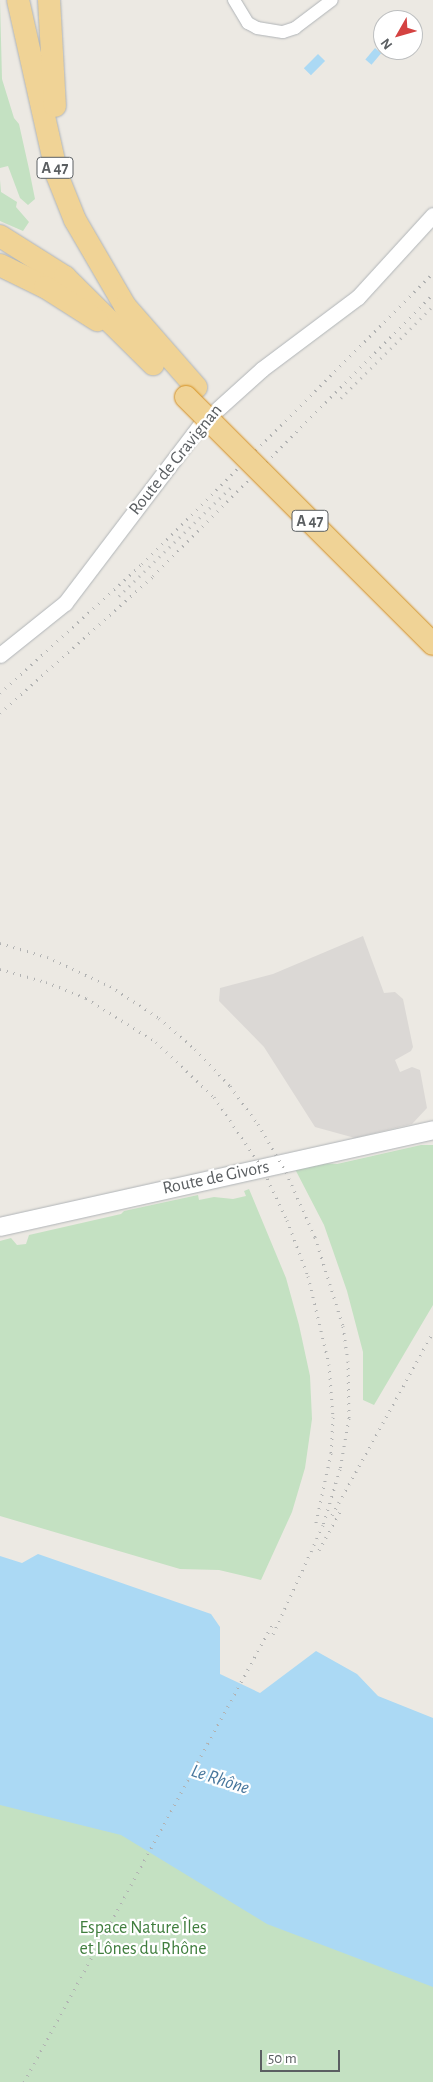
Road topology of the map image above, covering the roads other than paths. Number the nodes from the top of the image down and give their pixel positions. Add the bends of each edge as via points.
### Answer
1 (18, 0) edge
2 (28, 0) edge
3 (49, 0) edge
4 (234, 0) edge
5 (332, 0) edge
6 (36, 74) junction
7 (433, 215) edge
8 (0, 236) edge
9 (93, 255) junction
10 (0, 265) edge
11 (157, 368) junction
12 (191, 392) junction
13 (433, 624) edge
14 (433, 644) edge
15 (0, 655) edge
16 (433, 1130) edge
17 (0, 1227) edge

1 - 6 highway
2 - 6 highway
3 - 9 highway via 50,59 56,114
4 - 5 street via 248,23 257,28 283,32 295,28
6 - 9 highway, A 47 via 57,175
7 - 15 street, Route de Gravignan via 358,297 230,395 168,465 65,603
8 - 11 highway, A 47 via 65,277
9 - 12 highway, A 47 via 136,322
10 - 11 highway, A 47 via 70,302
11 - 12 highway, A 47
12 - 13 highway, A 47
12 - 14 highway, A 47, bridge
16 - 17 main road, Route de Givors

